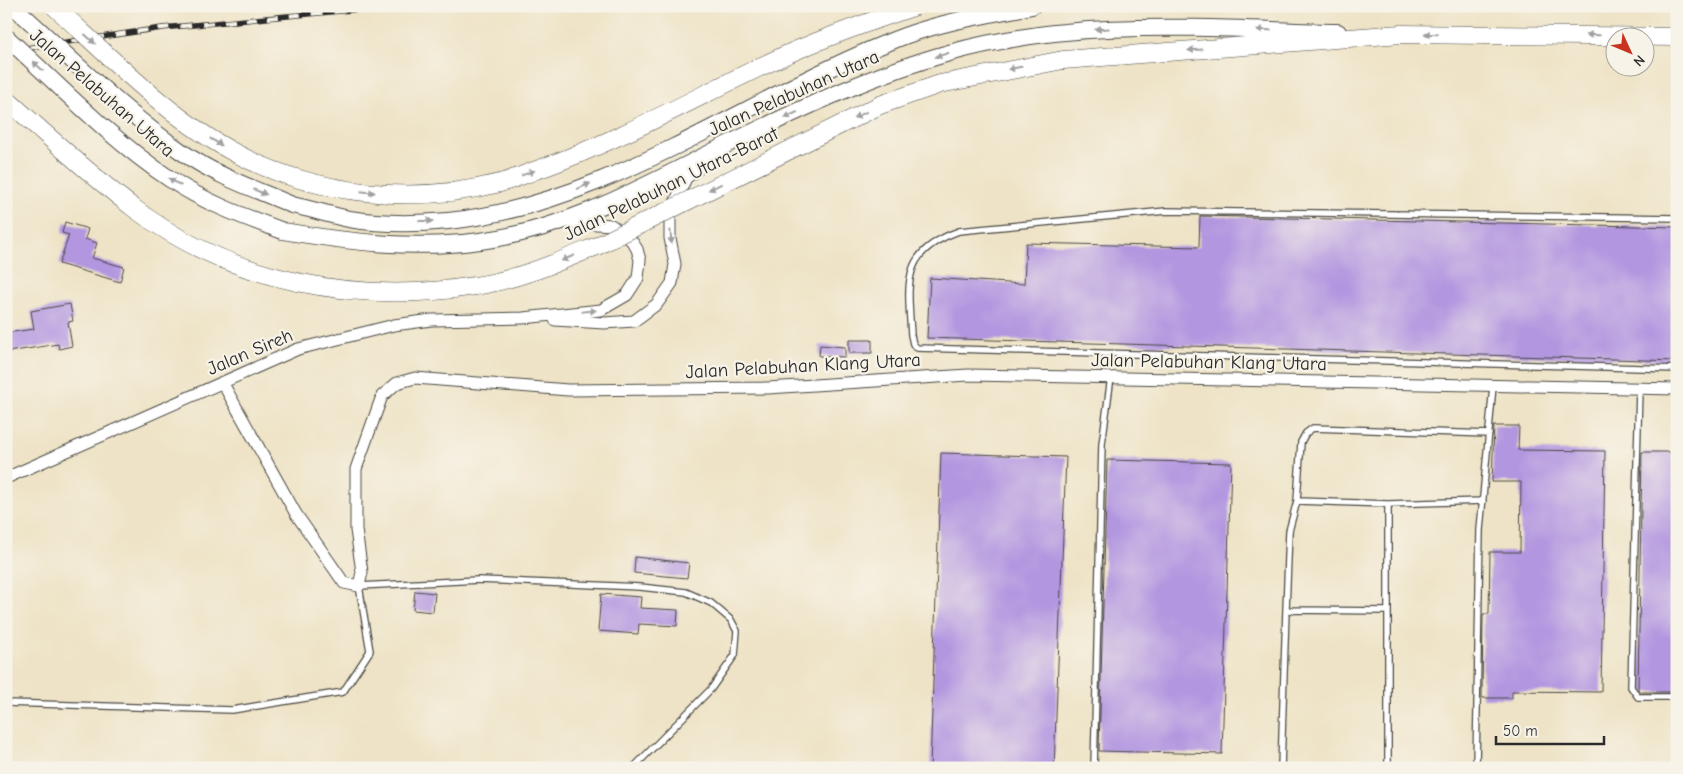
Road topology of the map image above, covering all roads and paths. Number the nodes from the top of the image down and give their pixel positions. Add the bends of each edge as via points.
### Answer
1 (13, 6) edge
2 (54, 6) edge
3 (916, 6) edge
4 (1032, 6) edge
5 (1401, 34) junction
6 (6, 37) edge
7 (1677, 37) edge
8 (6, 99) edge
9 (730, 144) junction
10 (1677, 218) edge
11 (564, 222) junction
12 (523, 318) junction
13 (1677, 369) edge
14 (1111, 377) junction
15 (222, 382) junction
16 (1493, 386) junction
17 (1640, 388) junction
18 (1677, 389) edge
19 (1489, 434) junction
20 (6, 478) edge
21 (1297, 501) junction
22 (1483, 501) junction
23 (1388, 504) junction
24 (359, 586) junction
25 (1286, 610) junction
26 (1388, 612) junction
27 (1677, 697) edge
28 (6, 703) edge
29 (633, 768) edge
30 (1094, 768) edge
31 (1281, 768) edge
32 (1388, 768) edge
33 (1476, 768) edge

1 -> 4 main road, Jalan Pelabuhan Utara, bridge via 129,110 182,152 222,176 292,205 350,219 392,221 447,221 506,212 566,194 895,39 952,22
2 -> 3 main road, bridge via 140,84 197,130 238,155 295,179 368,193 431,194 500,183 579,154 790,53
7 -> 5 main road, Jalan Pelabuhan Utara
5 -> 8 main road, Jalan Pelabuhan Utara-Barat, bridge via 1063,60 940,84 880,105 597,246 530,272 477,286 429,292 379,292 314,286 266,275 215,257 136,210
5 -> 9 main road, Jalan Pelabuhan Utara via 1126,27 1004,40 949,52 869,79
11 -> 6 main road, Jalan Pelabuhan Utara, bridge via 479,242 418,245 352,243 283,231 211,202 171,180 134,154
9 - 11 main road, Jalan Pelabuhan Utara via 596,210
9 -> 12 street via 686,178 670,214 675,264 672,283 657,304 634,321 604,323
10 - 13 lane via 1166,210 959,231 931,244 911,268 908,281 911,335 913,344 922,348
12 -> 11 street via 601,310 627,295 638,278 640,260 631,240 611,225
12 - 15 street, Jalan Sireh via 432,320 394,326 298,349
14 - 16 street, Jalan Pelabuhan Klang Utara
14 - 24 street, Jalan Pelabuhan Klang Utara via 968,375 768,388 568,390 415,378 397,383 382,396 356,469 356,530 362,572
14 - 30 lane via 1102,444
15 - 20 street, Jalan Sireh
15 - 24 street via 296,514 344,583
16 - 17 street, Jalan Pelabuhan Klang Utara
16 - 19 lane
17 - 18 street, Jalan Pelabuhan Klang Utara
17 - 27 lane via 1631,686 1638,697
19 - 21 lane via 1313,428 1306,432 1301,442
19 - 22 lane
21 - 23 lane
21 - 25 lane via 1289,531
22 - 23 lane
22 - 33 lane
23 - 26 lane
24 - 28 lane via 370,651 343,692 232,710
24 - 29 lane via 478,580 640,586 686,592 711,603 731,620 737,631 735,655 710,690
25 - 26 lane
25 - 31 lane
26 - 32 lane

